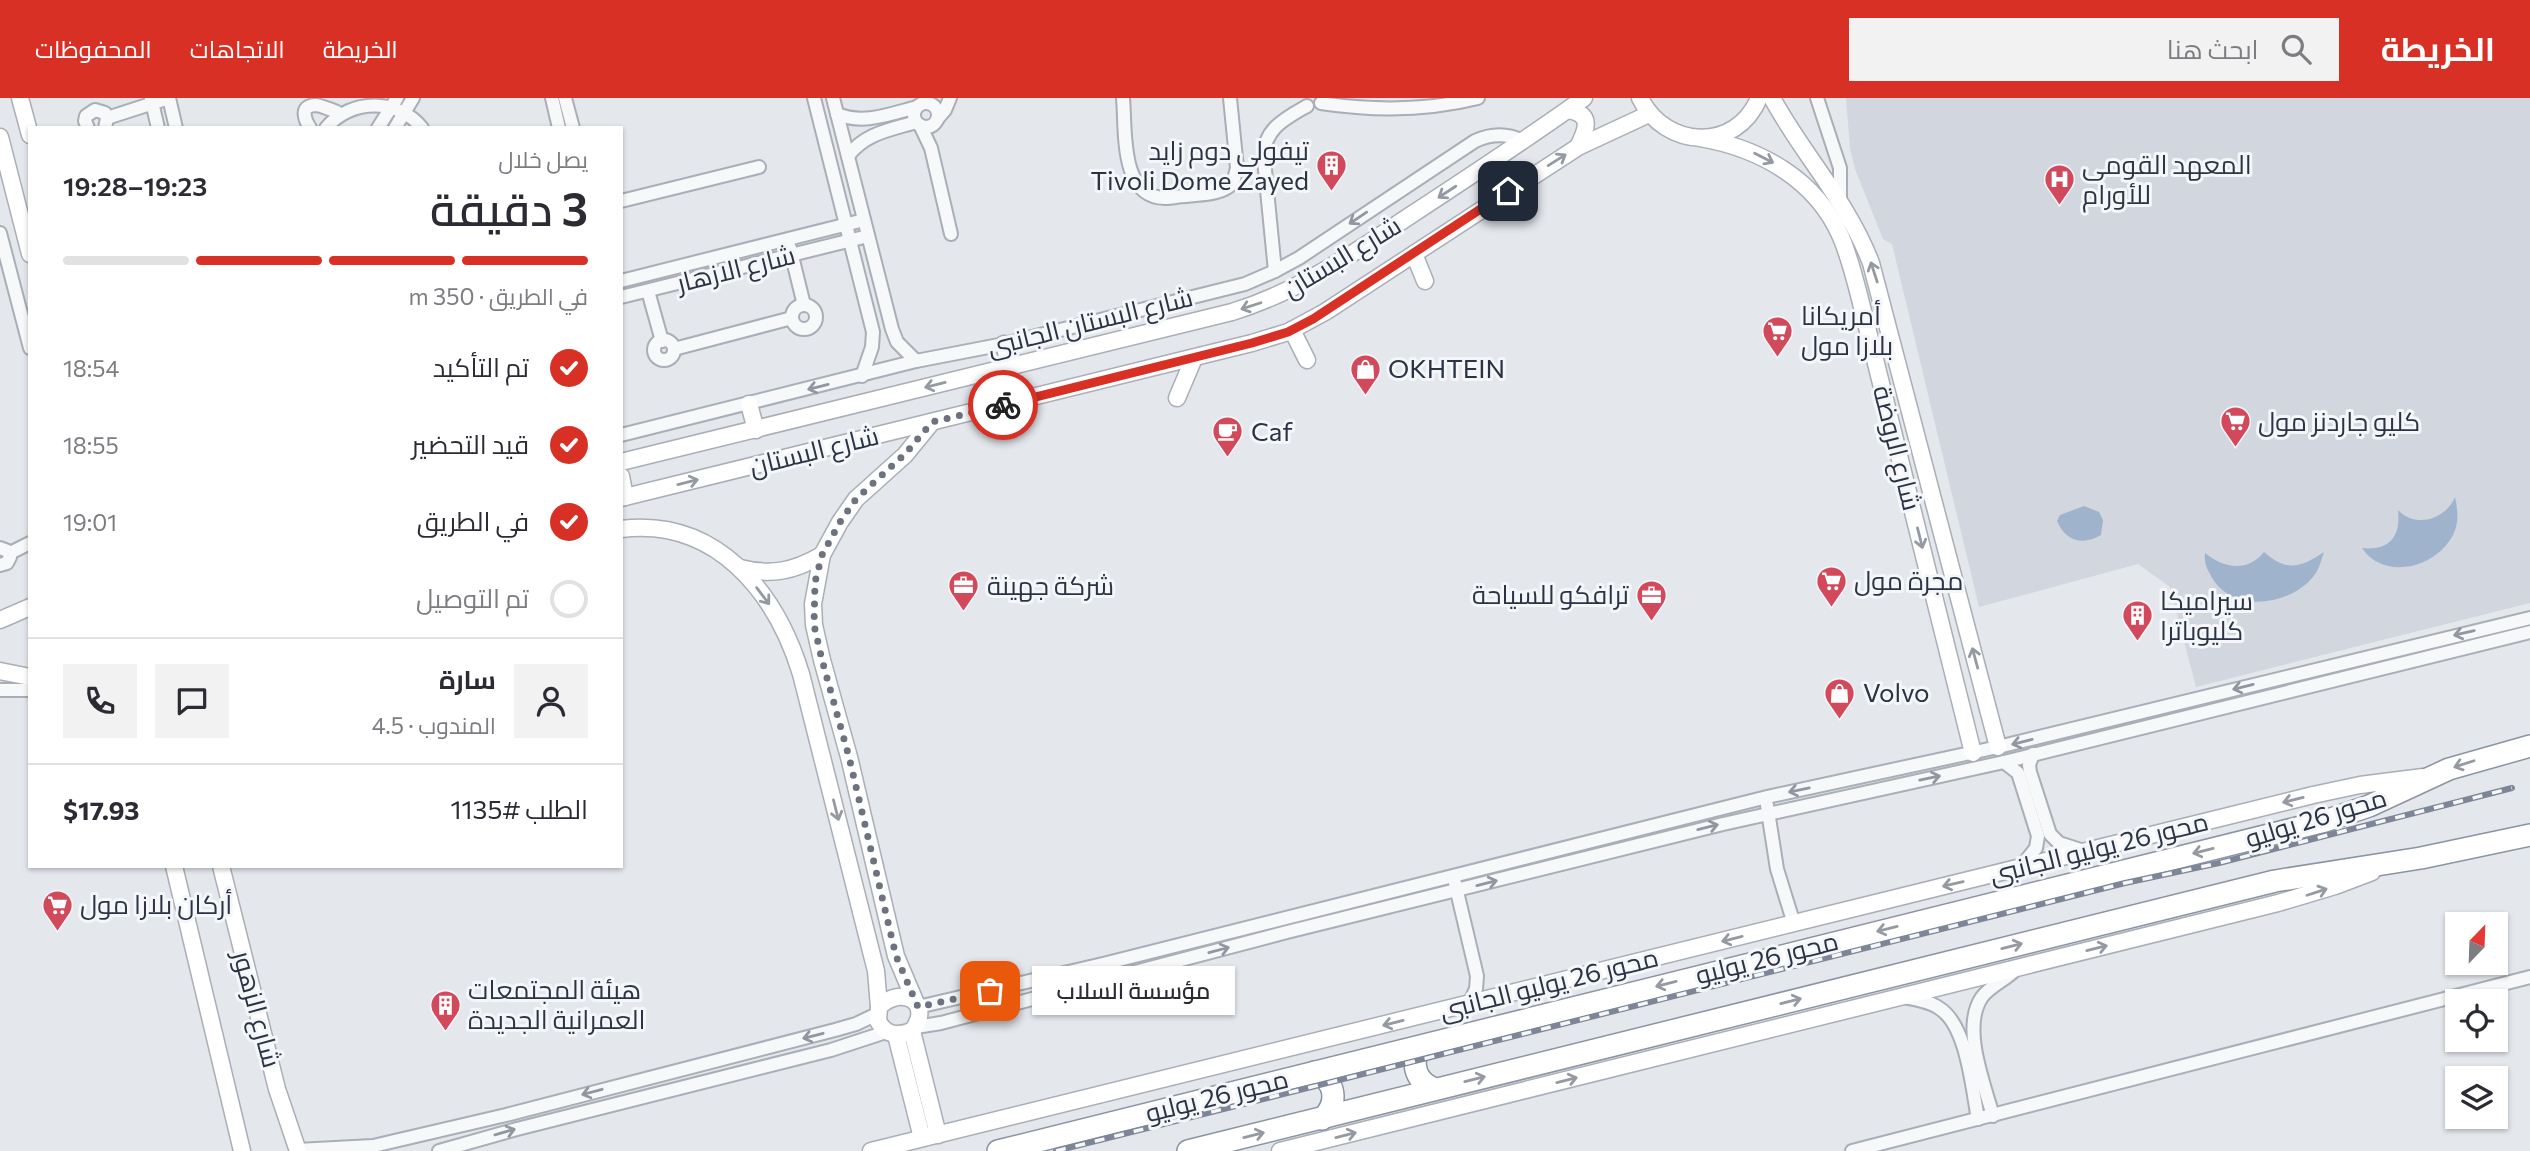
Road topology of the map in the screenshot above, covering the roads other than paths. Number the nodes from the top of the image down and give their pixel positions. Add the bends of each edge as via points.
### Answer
1 (20, 98) edge
2 (169, 98) edge
3 (552, 98) edge
4 (565, 98) edge
5 (814, 98) edge
6 (833, 98) edge
7 (950, 98) edge
8 (1123, 98) edge
9 (1230, 98) edge
10 (1478, 98) edge
11 (1584, 98) edge
12 (1640, 98) edge
13 (1759, 98) edge
14 (1772, 98) edge
15 (1817, 98) edge
16 (396, 100) edge
17 (152, 101) edge
18 (1321, 101) edge
19 (1306, 102) edge
20 (927, 103) edge
21 (410, 104) edge
22 (1567, 110) junction
23 (337, 112) junction
24 (837, 114) junction
25 (1649, 114) junction
26 (937, 120) junction
27 (106, 123) edge
28 (918, 124) junction
29 (87, 126) edge
30 (158, 126) edge
31 (176, 126) edge
32 (309, 126) edge
33 (327, 126) edge
34 (380, 126) edge
35 (396, 126) edge
36 (421, 126) edge
37 (559, 126) edge
38 (572, 126) edge
39 (28, 128) edge
40 (0, 137) edge
41 (1700, 138) junction
42 (1524, 141) junction
43 (1578, 147) junction
44 (931, 148) junction
45 (848, 156) junction
46 (759, 167) dead end
47 (623, 201) edge
48 (1840, 202) junction
49 (23, 204) edge
50 (864, 220) junction
51 (846, 225) junction
52 (0, 233) edge
53 (951, 234) dead end
54 (868, 236) junction
55 (28, 240) edge
56 (788, 240) junction
57 (850, 241) junction
58 (1414, 254) junction
59 (791, 255) junction
60 (1275, 271) junction
61 (623, 281) edge
62 (1425, 281) dead end
63 (648, 290) junction
64 (623, 296) edge
65 (804, 305) junction
66 (792, 318) junction
67 (1292, 330) junction
68 (28, 340) edge
69 (663, 341) junction
70 (1004, 344) junction
71 (674, 349) junction
72 (1194, 358) junction
73 (1307, 360) dead end
74 (915, 361) junction
75 (1010, 367) junction
76 (862, 376) junction
77 (1177, 398) dead end
78 (748, 404) junction
79 (932, 422) junction
80 (756, 429) junction
81 (623, 435) edge
82 (623, 462) edge
83 (623, 498) edge
84 (623, 529) edge
85 (28, 545) edge
86 (5, 551) edge
87 (822, 555) junction
88 (0, 565) edge
89 (740, 568) junction
90 (28, 608) edge
91 (0, 620) edge
92 (2526, 626) edge
93 (0, 671) edge
94 (28, 677) edge
95 (0, 690) edge
96 (28, 690) edge
97 (2204, 696) junction
98 (2208, 712) junction
99 (1971, 746) junction
100 (2530, 746) edge
101 (1999, 747) junction
102 (2033, 754) junction
103 (849, 757) junction
104 (824, 764) junction
105 (1984, 766) junction
106 (2432, 776) junction
107 (1767, 797) junction
108 (1768, 813) junction
109 (1633, 831) junction
110 (1598, 839) junction
111 (2524, 839) edge
112 (869, 840) junction
113 (845, 845) junction
114 (1637, 845) junction
115 (2085, 851) junction
116 (1602, 854) junction
117 (2391, 864) junction
118 (174, 868) edge
119 (222, 868) edge
120 (2020, 869) junction
121 (1453, 875) junction
122 (1431, 881) junction
123 (1457, 890) junction
124 (1433, 896) junction
125 (1284, 917) junction
126 (1262, 922) junction
127 (1794, 923) junction
128 (1287, 932) junction
129 (1265, 938) junction
130 (899, 964) junction
131 (1103, 964) junction
132 (2017, 968) junction
133 (876, 971) junction
134 (2530, 977) edge
135 (1108, 980) junction
136 (1902, 997) junction
137 (916, 1004) junction
138 (1469, 1004) junction
139 (878, 1010) junction
140 (1972, 1021) junction
141 (1955, 1025) junction
142 (903, 1031) junction
143 (1420, 1047) junction
144 (1315, 1072) junction
145 (643, 1079) junction
146 (1434, 1089) junction
147 (1980, 1093) junction
148 (648, 1096) junction
149 (1993, 1115) junction
150 (1322, 1118) junction
151 (1978, 1119) junction
152 (473, 1122) junction
153 (930, 1136) junction
154 (477, 1140) junction
155 (297, 1150) edge
156 (242, 1151) edge
157 (439, 1151) edge
158 (871, 1151) edge
159 (998, 1151) edge
160 (1188, 1151) edge
161 (1280, 1151) edge
162 (1853, 1151) edge

1 - 39 street
2 - 17 street
2 - 31 street
3 - 37 street
4 - 38 street
5 - 51 street
6 - 24 street
7 - 26 street
8 - 9 street via 1130,171 1146,192 1163,198 1219,192 1233,183 1237,168
10 - 18 street via 1404,109
11 - 22 street, شارع البستان
12 - 25 street
13 - 41 street via 1733,129
14 - 48 street, شارع الروضة
15 - 48 street via 1840,168
16 - 21 street
16 - 23 street via 365,99
16 - 34 street
17 - 27 street
17 - 30 street
18 - 19 street via 1316,108
19 - 60 street via 1277,124 1265,144
20 - 24 street via 869,119
20 - 26 street via 935,107
20 - 28 street via 914,114
21 - 35 street
21 - 36 street
22 - 42 street, شارع البستان
22 - 43 street via 1586,120
23 - 32 street via 310,106 304,118
23 - 33 street
24 - 45 street
25 - 41 street, شارع الروضة via 1667,129
25 - 43 street, شارع البستان
26 - 28 street via 929,127
26 - 44 street
27 - 29 street via 100,111 90,112
28 - 44 street
28 - 45 street via 873,134
40 - 49 street
41 -> 99 street, شارع الروضة via 1747,149 1787,172 1821,205 1840,236 1862,303
42 -> 60 street, شارع البستان الجانبى via 1496,135 1475,141
42 -> 75 street, شارع البستان via 1285,293 1232,312
58 -> 43 street, شارع البستان
44 - 53 street
45 - 50 street
46 - 47 street
101 -> 48 street, شارع الروضة via 1880,288
49 - 55 street
50 - 51 street, شارع الازهار
50 - 54 street
51 - 56 street, شارع الازهار
51 - 57 street
52 - 68 street
54 - 57 street, شارع الازهار
54 - 74 street via 892,329 897,342
56 - 59 street
56 - 61 street, شارع الازهار
57 - 59 street, شارع الازهار
57 - 76 street via 873,332
58 - 62 street
58 - 67 street, شارع البستان
59 - 63 street, شارع الازهار
59 - 65 street
60 - 70 street, شارع البستان الجانبى via 1230,288
63 - 64 street, شارع الازهار
63 - 69 street
65 - 66 street
65 - 66 street via 816,316 810,327 799,328
66 - 71 street
67 - 72 street, شارع البستان
67 - 73 street
69 - 71 street
69 - 71 street via 654,348 658,359 670,359
70 - 74 street, شارع البستان الجانبى
70 - 75 street
72 - 77 street
72 - 79 street, شارع البستان
74 - 76 street, شارع البستان الجانبى
75 -> 80 street, شارع البستان
76 -> 78 street, شارع البستان الجانبى
78 - 80 street
78 - 81 street, شارع البستان الجانبى
83 -> 79 street, شارع البستان
79 - 87 street via 856,499
80 - 82 street, شارع البستان
84 - 89 street via 674,530 712,546
85 - 86 street
86 - 88 street via 8,563
87 - 89 street via 786,572
87 - 103 street via 815,582 814,625
89 -> 104 street via 769,604 792,644
90 - 91 street
92 -> 97 street
92 - 98 street
93 - 94 street
95 - 96 street
97 - 98 street
97 -> 101 street
98 - 102 street
99 - 101 street via 1983,740
99 - 105 street
99 -> 107 street
100 -> 106 highway, محور 26 يوليو
101 - 102 street
101 - 105 street
101 - 120 street via 2018,773 2038,836 2036,848
102 - 115 street via 2030,772 2050,834 2059,843
103 - 104 street
103 - 112 street
104 -> 113 street
108 -> 105 street
106 -> 115 street, محور 26 يوليو الجانبى via 2337,790
106 -> 143 highway, محور 26 يوليو via 2380,802 2325,821
107 - 108 street
107 - 109 street
114 -> 108 street
108 - 127 street via 1777,869
109 - 110 street
109 - 114 street
110 - 116 street
110 - 121 street
111 - 117 highway, محور 26 يوليو
112 - 113 street
112 - 130 street
113 - 133 street
114 - 116 street
115 - 120 street, محور 26 يوليو الجانبى
123 -> 116 street
132 -> 117 street via 2307,896
146 -> 117 highway, محور 26 يوليو via 2275,881
118 - 156 street, شارع الزهور
119 - 155 street, شارع الزهور
120 -> 127 street, محور 26 يوليو الجانبى
121 - 122 street
121 - 123 street
122 - 124 street
122 - 125 street
123 - 124 street
123 - 138 street via 1477,975
124 - 128 street
125 - 126 street
125 - 128 street
126 - 129 street
126 - 131 street
127 -> 138 street, محور 26 يوليو الجانبى
128 - 129 street
135 -> 129 street
130 - 133 street
130 - 137 street
131 - 135 street
131 - 137 street
132 - 136 street
132 - 140 street via 1983,996
133 - 139 street
134 - 149 street
135 - 142 street
136 - 141 street via 1940,1008
161 -> 136 street
137 - 139 street via 906,996 896,996
137 - 142 street via 919,1017
138 -> 153 street, محور 26 يوليو الجانبى
139 - 142 street via 881,1027
139 -> 145 street via 856,1024
140 - 141 street via 1963,1019
140 - 147 street
141 - 147 street
142 - 148 street
142 - 153 street
143 - 144 highway, محور 26 يوليو
143 - 146 highway via 1415,1068 1422,1082
144 - 150 highway via 1329,1081 1334,1097
144 - 159 highway, محور 26 يوليو
145 - 148 street
145 -> 152 street
146 - 150 highway, محور 26 يوليو
147 - 149 street
147 - 151 street
154 -> 148 street
149 - 151 street
160 -> 150 highway, محور 26 يوليو
151 - 162 street
152 - 154 street
152 - 155 street via 373,1146
153 - 158 street, محور 26 يوليو الجانبى
154 - 157 street

